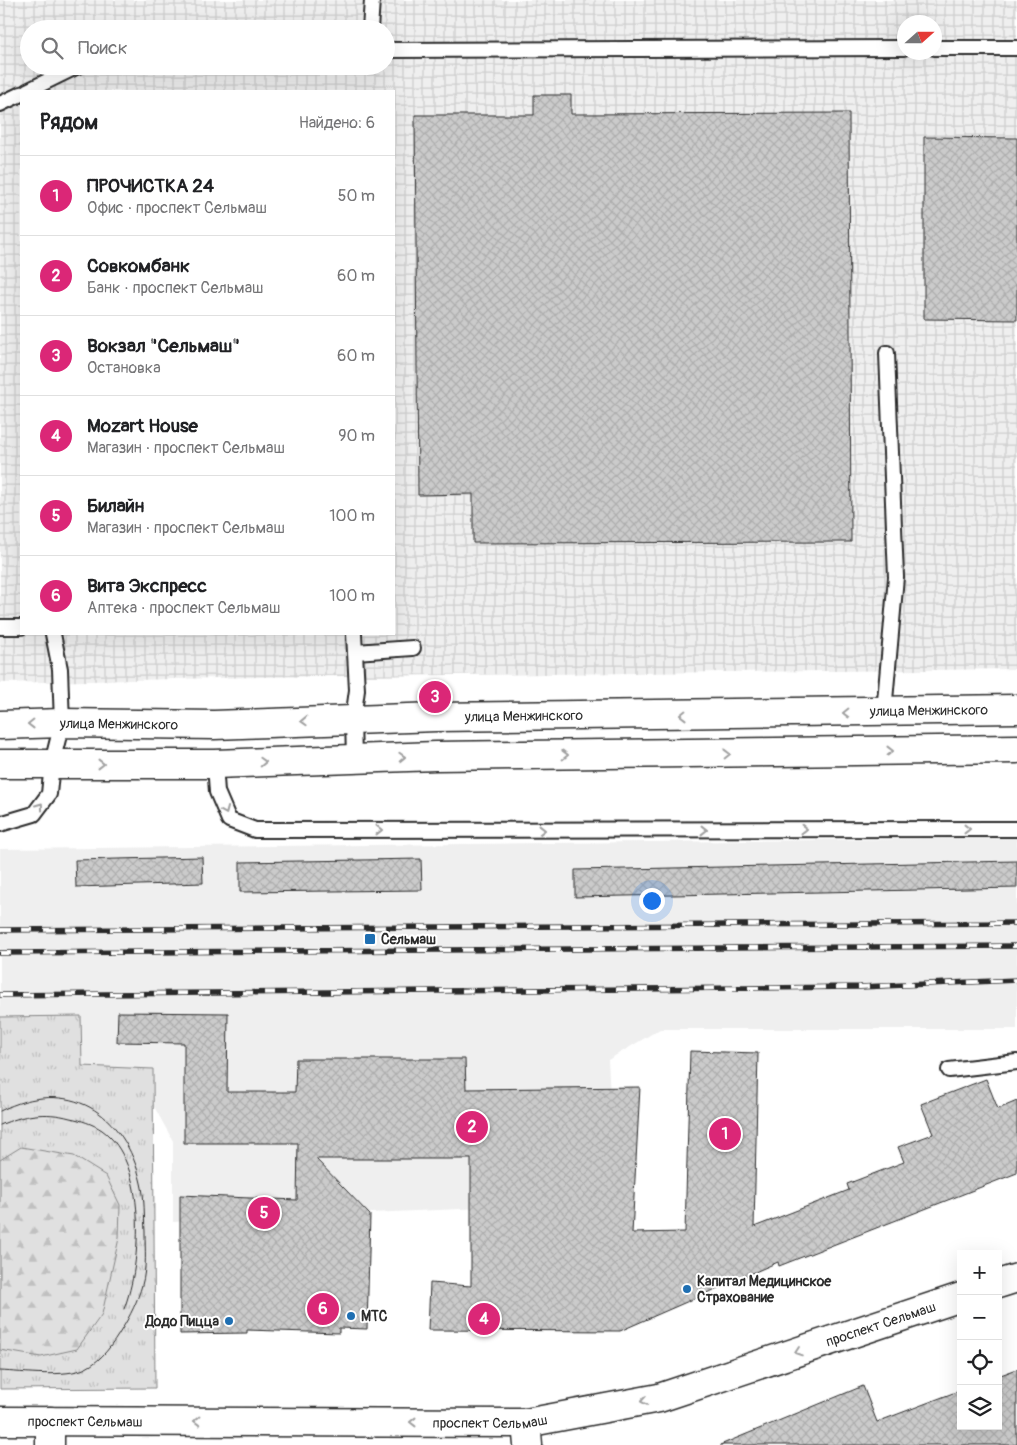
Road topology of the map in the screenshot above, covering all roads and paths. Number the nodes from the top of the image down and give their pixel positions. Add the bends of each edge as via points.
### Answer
1 (372, 0) edge
2 (371, 20) edge
3 (897, 48) edge
4 (942, 48) edge
5 (1017, 48) edge
6 (395, 50) edge
7 (59, 75) edge
8 (28, 90) edge
9 (20, 94) edge
10 (0, 104) edge
11 (887, 353) dead end
12 (0, 626) edge
13 (20, 627) edge
14 (53, 635) edge
15 (354, 635) edge
16 (413, 648) dead end
17 (355, 652) junction
18 (1017, 709) edge
19 (884, 712) junction
20 (353, 719) junction
21 (62, 723) junction
22 (0, 725) edge
23 (1017, 749) edge
24 (354, 759) junction
25 (0, 764) edge
26 (52, 764) junction
27 (214, 764) junction
28 (0, 824) edge
29 (1017, 829) edge
30 (1017, 1062) edge
31 (949, 1070) dead end
32 (1017, 1278) edge
33 (1002, 1283) edge
34 (957, 1298) edge
35 (0, 1421) edge
36 (50, 1433) edge
37 (527, 1434) edge

1 - 2 lane
3 - 6 lane
4 - 5 lane
7 - 8 lane
9 - 10 lane
11 - 19 lane via 896,577
12 - 13 lane
14 - 21 lane via 60,669
15 - 17 lane
16 - 17 lane
17 - 20 lane via 357,690
18 - 19 main road, улица Менжинского
19 -> 20 main road, улица Менжинского
20 -> 21 main road, улица Менжинского via 214,725
20 - 24 lane
21 -> 22 main road, улица Менжинского
21 - 26 lane
24 -> 23 main road
27 -> 24 main road
25 - 26 main road
26 -> 27 main road
28 -> 26 lane via 34,814 48,794
27 -> 29 lane via 217,792 229,820 255,830
30 - 31 lane
32 - 33 main road
34 -> 37 main road, проспект Сельмаш via 659,1398
35 - 36 main road, проспект Сельмаш
37 -> 36 main road, проспект Сельмаш

